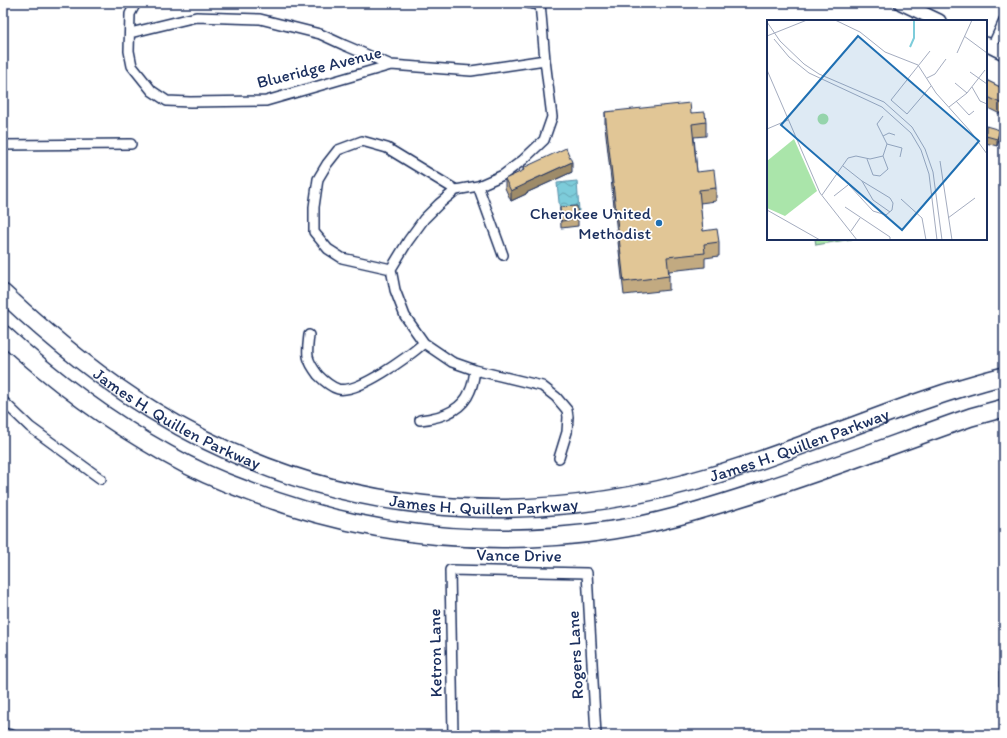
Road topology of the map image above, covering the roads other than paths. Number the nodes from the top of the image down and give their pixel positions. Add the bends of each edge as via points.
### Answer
1 (136, 3) edge
2 (528, 3) edge
3 (901, 3) edge
4 (540, 4) edge
5 (936, 20) edge
6 (1004, 21) edge
7 (130, 33) junction
8 (994, 48) edge
9 (545, 60) junction
10 (391, 65) junction
11 (131, 144) dead end
12 (3, 145) edge
13 (478, 186) junction
14 (456, 190) junction
15 (503, 255) dead end
16 (391, 269) junction
17 (3, 293) edge
18 (3, 334) edge
19 (309, 335) dead end
20 (424, 343) junction
21 (475, 370) junction
22 (1004, 376) edge
23 (3, 401) edge
24 (1004, 408) edge
25 (420, 420) dead end
26 (559, 458) dead end
27 (101, 480) dead end
28 (450, 570) joint
29 (587, 573) joint
30 (3, 733) edge
31 (12, 735) edge
32 (453, 735) edge
33 (596, 735) edge

1 - 7 street, Blueridge Avenue via 130,14
2 - 4 street
3 - 5 main road
4 - 9 street
6 - 8 street
7 - 10 street via 196,17 260,19 320,34
7 - 10 street, Blueridge Avenue via 129,51 132,66 152,91 167,101 266,100
9 - 10 street, Blueridge Avenue via 471,71
9 - 13 street via 552,116 544,140 508,171
11 - 12 street
13 - 14 street
13 - 15 street
14 - 16 street via 424,218
14 - 16 street via 387,148 362,141 338,150 318,179 314,232 328,249 342,258
16 - 20 street via 404,316
17 - 22 highway, James H. Quillen Parkway via 102,377 152,410 230,451 302,479 354,493 458,508 553,507 654,491 756,462 918,402
18 - 24 highway, James H. Quillen Parkway via 47,372 128,431 222,481 325,517 373,527 462,538 565,536 614,530 656,521 777,487 971,417
19 - 20 street via 306,355 322,379 339,389 349,389 381,374
20 - 21 street via 452,362
21 - 25 street via 470,392 459,406 448,414
21 - 26 street via 542,386 556,397 567,410 568,417 568,432
23 - 27 street via 30,427
28 - 29 street, Vance Drive
28 - 32 street, Ketron Lane
29 - 33 street, Rogers Lane
30 - 31 street

